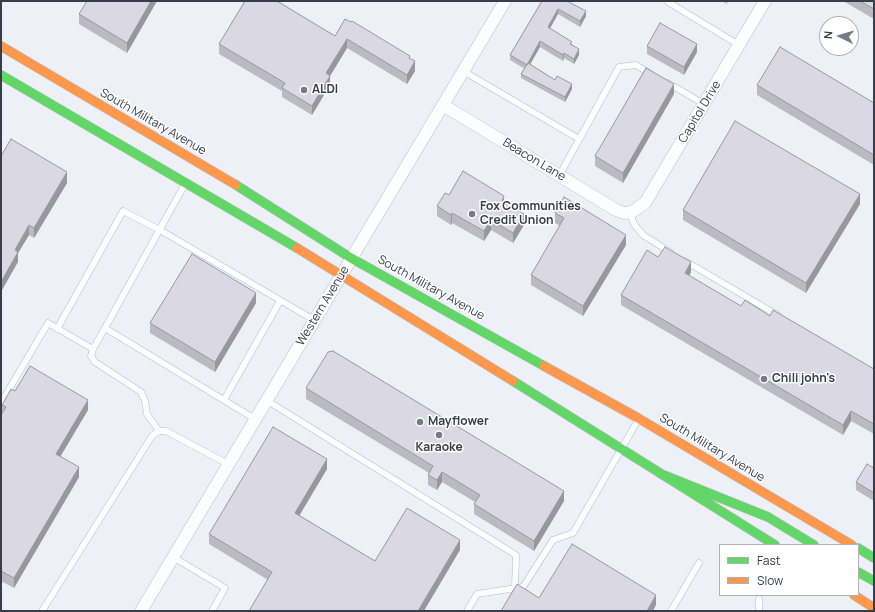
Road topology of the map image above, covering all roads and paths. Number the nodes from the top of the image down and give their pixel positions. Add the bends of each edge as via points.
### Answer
1 (505, 1) edge
2 (765, 1) edge
3 (668, 2) dead end
4 (739, 45) junction
5 (1, 46) edge
6 (463, 71) junction
7 (1, 75) edge
8 (657, 77) edge
9 (663, 81) edge
10 (704, 104) junction
11 (443, 105) junction
12 (579, 140) junction
13 (559, 176) junction
14 (185, 184) junction
15 (628, 213) junction
16 (160, 230) junction
17 (351, 258) junction
18 (342, 274) junction
19 (280, 300) junction
20 (314, 320) junction
21 (786, 320) edge
22 (105, 328) junction
23 (57, 329) junction
24 (93, 349) junction
25 (224, 400) junction
26 (266, 400) junction
27 (1, 403) edge
28 (255, 418) junction
29 (638, 418) junction
30 (159, 431) junction
31 (620, 448) junction
32 (228, 464) junction
33 (661, 474) junction
34 (773, 544) edge
35 (812, 544) edge
36 (850, 544) edge
37 (859, 549) edge
38 (173, 557) junction
39 (874, 558) edge
40 (699, 563) dead end
41 (859, 573) edge
42 (874, 581) edge
43 (515, 588) junction
44 (856, 596) edge
45 (759, 599) dead end
46 (874, 608) edge
47 (42, 611) edge
48 (141, 611) edge
49 (212, 611) edge
50 (467, 611) edge
51 (671, 611) edge
52 (759, 611) edge

1 - 6 street, Western Avenue
2 - 4 street, Capitol Drive
3 - 4 lane
4 - 10 street, Capitol Drive
5 - 17 main road, South Military Avenue via 204,165
6 - 11 street, Western Avenue
6 - 12 lane
7 - 14 main road
8 - 12 lane via 636,65 619,67
9 - 10 lane
10 - 15 street, Capitol Drive via 645,203 639,209
11 - 13 street, Beacon Lane
11 - 17 street, Western Avenue
12 - 13 lane
13 - 15 street, Beacon Lane via 616,210
14 - 16 lane
14 - 18 main road
15 - 21 lane via 643,235
16 - 19 lane
16 - 22 lane
16 - 23 lane via 123,211
17 - 18 street, Western Avenue
17 - 29 main road, South Military Avenue
18 - 20 street, Western Avenue
18 - 31 main road
19 - 20 lane
19 - 25 lane
20 - 26 street, Western Avenue
22 - 24 lane
22 - 25 lane
23 - 24 lane
23 - 27 lane via 48,323
24 - 30 lane via 91,356 95,362 141,392 147,414
25 - 28 lane
26 - 28 street, Western Avenue
26 - 43 lane via 516,555
28 - 32 street, Western Avenue
29 - 31 lane
29 - 36 main road, South Military Avenue
30 - 32 lane via 166,431
30 - 47 lane via 152,436
31 - 33 main road
31 - 43 lane via 573,533 553,540 523,587
32 - 38 street, Western Avenue
33 - 34 main road
33 - 35 main road via 768,517
37 - 39 main road
38 - 48 street, Western Avenue
38 - 49 lane via 225,588
40 - 51 lane
41 - 42 main road
43 - 50 lane via 477,594
44 - 46 main road
45 - 52 lane

